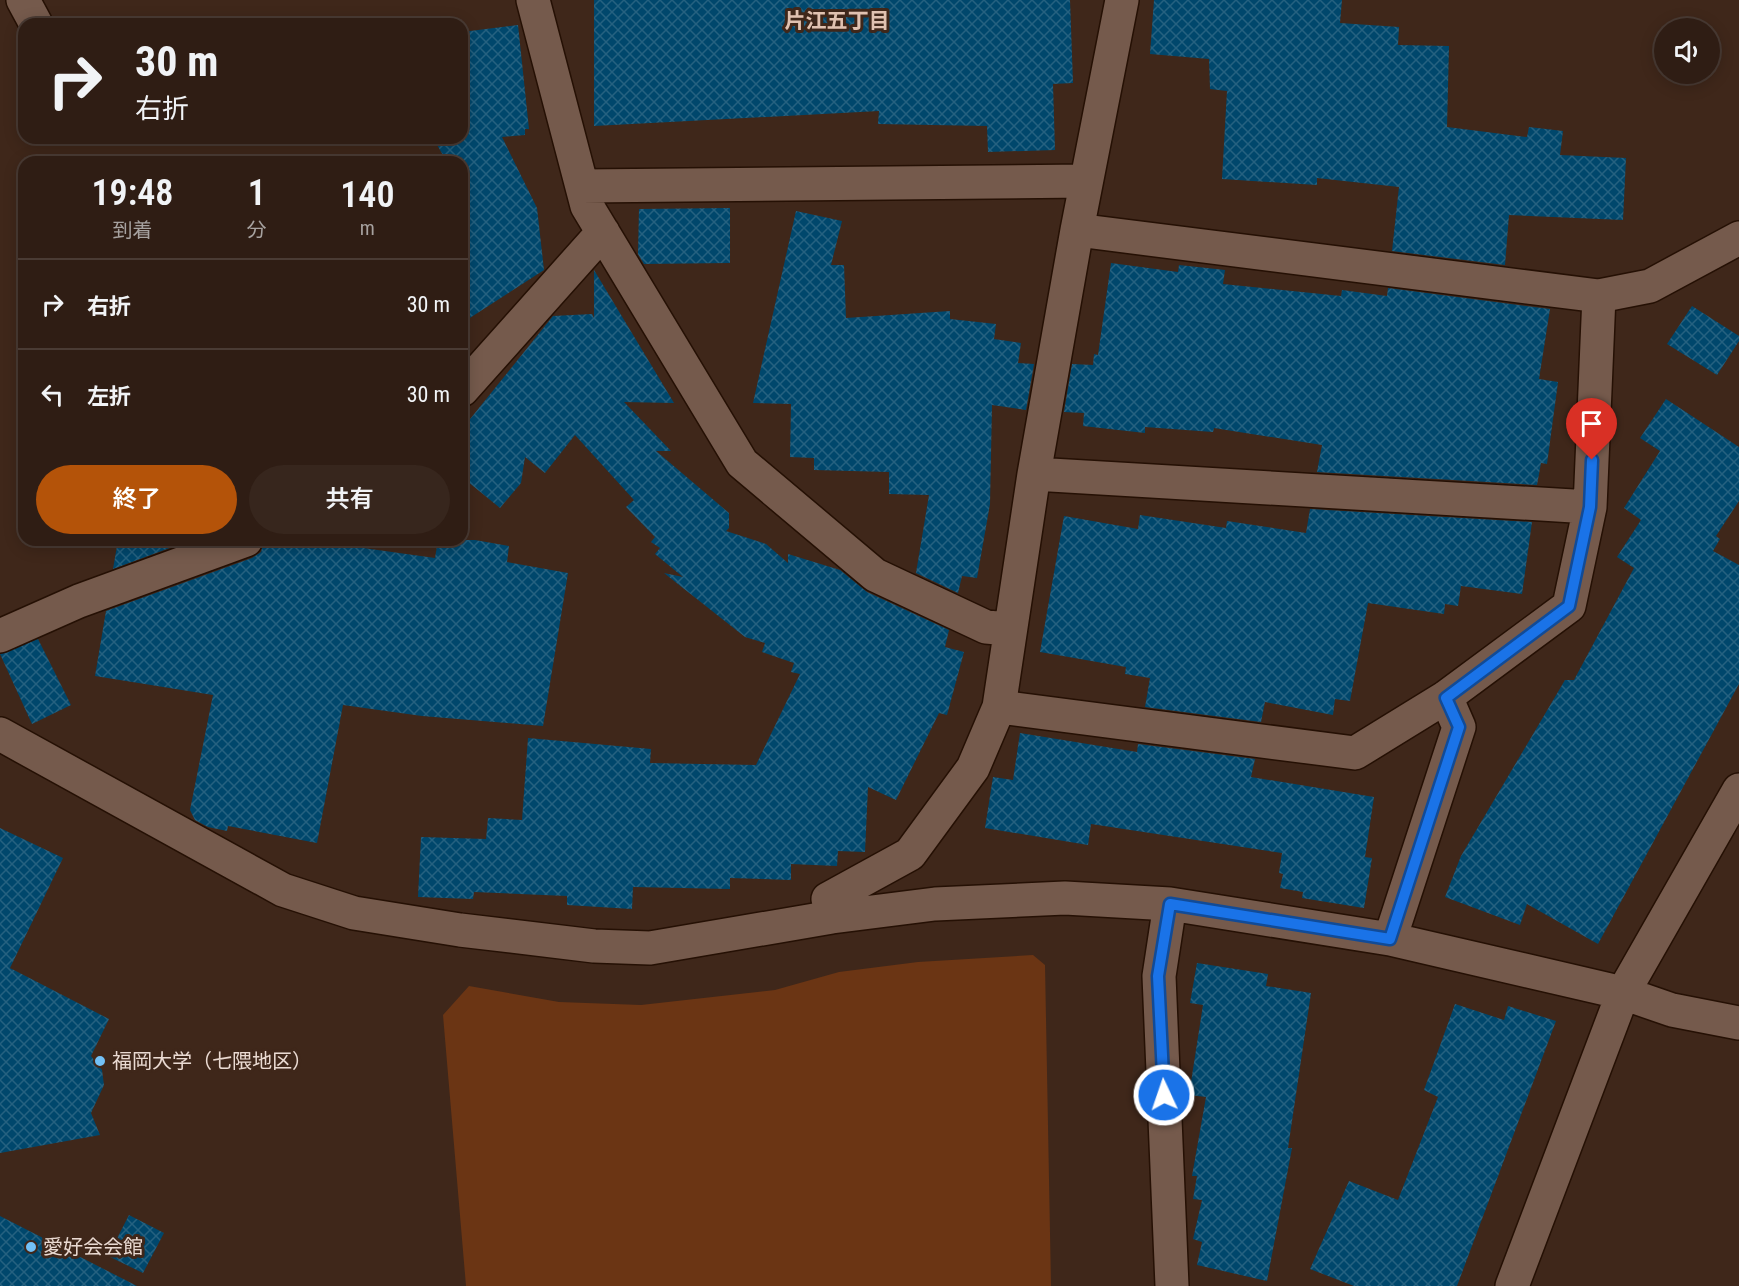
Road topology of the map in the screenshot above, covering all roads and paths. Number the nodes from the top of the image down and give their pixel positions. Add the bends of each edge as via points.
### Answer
1 (24, 0) edge
2 (533, 0) edge
3 (1122, 0) edge
4 (33, 18) edge
5 (1086, 181) junction
6 (582, 186) junction
7 (1077, 230) junction
8 (603, 232) junction
9 (1739, 238) edge
10 (1599, 296) junction
11 (468, 383) edge
12 (1034, 474) junction
13 (1590, 507) junction
14 (230, 546) edge
15 (1009, 629) junction
16 (0, 636) edge
17 (1446, 698) junction
18 (999, 707) junction
19 (0, 734) edge
20 (1739, 790) edge
21 (1170, 904) junction
22 (832, 917) junction
23 (1390, 939) junction
24 (1623, 993) junction
25 (1739, 1023) edge
26 (1172, 1286) edge
27 (1512, 1286) edge

1 - 4 street
2 - 6 street
3 - 5 street
5 - 6 street
5 - 7 street
6 - 8 street via 587,206
7 - 10 street
7 - 12 street
8 - 11 street
8 - 15 street via 742,463 875,575 986,627
9 - 10 street via 1650,286
10 - 13 street
12 - 13 street
12 - 15 street
13 - 17 street via 1569,606
14 - 16 street via 80,601
15 - 18 street
17 - 18 street via 1354,753
17 - 23 street via 1459,727
18 - 22 street via 973,768 910,854 828,899
19 - 22 street via 283,890 354,913 594,946 650,948
20 - 24 street
21 - 22 street via 1065,898 935,904
21 - 23 street
21 - 26 street via 1158,976
23 - 24 street
24 - 25 street via 1672,1010
24 - 27 street

